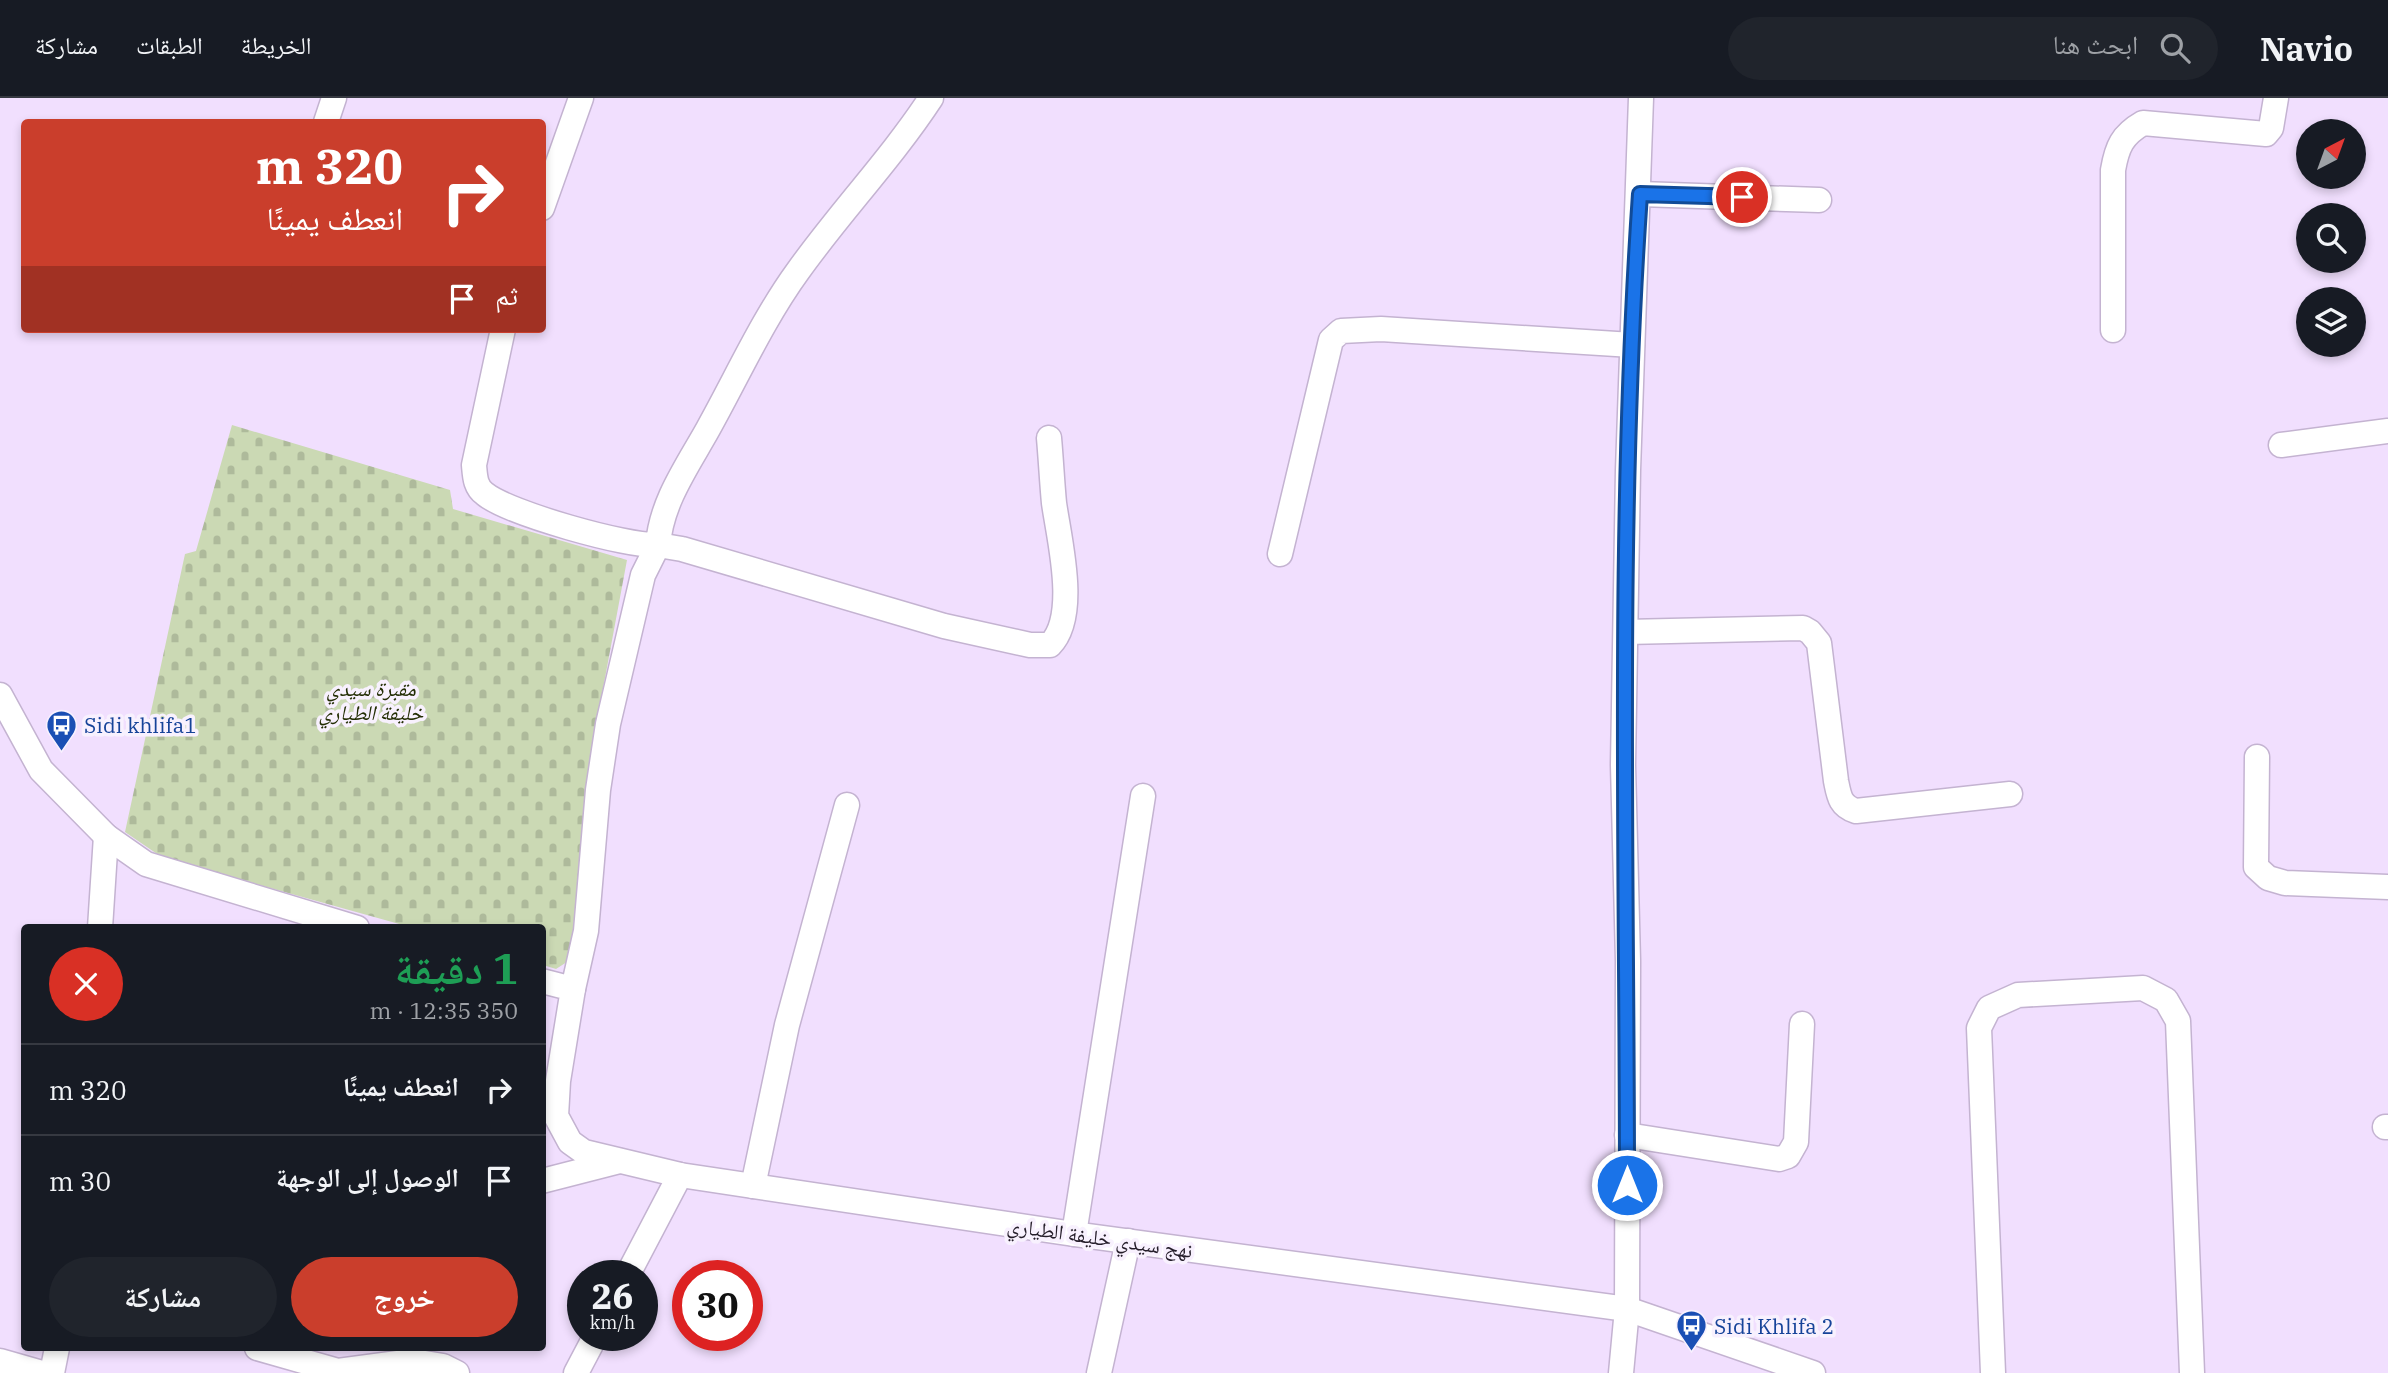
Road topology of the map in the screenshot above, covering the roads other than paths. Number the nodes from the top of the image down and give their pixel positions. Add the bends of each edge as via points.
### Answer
1 (334, 98) edge
2 (581, 98) edge
3 (931, 98) edge
4 (1641, 98) edge
5 (2276, 98) edge
6 (327, 119) edge
7 (1640, 194) junction
8 (546, 197) edge
9 (1819, 200) dead end
10 (2113, 330) dead end
11 (502, 333) edge
12 (1632, 345) junction
13 (2388, 431) edge
14 (1049, 438) dead end
15 (2281, 445) dead end
16 (658, 545) junction
17 (1279, 554) dead end
18 (1626, 632) junction
19 (0, 695) edge
20 (2257, 757) dead end
21 (2010, 794) dead end
22 (1143, 796) dead end
23 (847, 805) dead end
24 (106, 836) junction
25 (2388, 887) edge
26 (100, 924) edge
27 (344, 924) edge
28 (546, 982) edge
29 (573, 989) junction
30 (1802, 1024) dead end
31 (1627, 1135) junction
32 (620, 1161) junction
33 (680, 1175) junction
34 (546, 1180) edge
35 (753, 1186) junction
36 (1074, 1234) junction
37 (1128, 1241) junction
38 (635, 1260) edge
39 (1627, 1309) junction
40 (56, 1351) edge
41 (268, 1351) edge
42 (588, 1351) edge
43 (0, 1361) edge
44 (42, 1373) edge
45 (52, 1373) edge
46 (457, 1373) edge
47 (576, 1373) edge
48 (1099, 1373) edge
49 (1621, 1373) edge
50 (1813, 1373) edge
51 (1993, 1373) edge
52 (2192, 1373) edge

1 - 6 street
2 - 8 street
3 - 16 street, نهج سيدي خليفة الطياري via 795,274 680,478 659,530
4 - 7 street
5 - 10 street via 2266,134 2143,123 2128,131 2118,146 2113,170
7 - 9 street
7 - 12 street
11 - 16 street via 474,465 482,493 513,508 621,541
12 - 17 street via 1381,329 1341,331 1331,340
12 - 18 street
13 - 15 street
14 - 16 street via 1066,579 1063,613 1051,645 1030,645 944,626
16 - 29 street, نهج سيدي خليفة الطياري via 643,575 608,724 586,931
18 - 21 street via 1802,628 1810,632 1819,643 1836,781 1840,801 1847,808 1856,811
18 - 31 street
19 - 24 street via 41,770
20 - 25 street via 2256,867 2268,878 2285,883
22 - 36 street
23 - 35 street via 786,1025
24 - 26 street
24 - 27 street via 157,868
28 - 29 street
29 - 32 street, نهج سيدي خليفة الطياري via 556,1116 570,1142 584,1152
30 - 31 street via 1796,1142 1788,1156 1779,1160
31 - 39 street
32 - 33 street, نهج سيدي خليفة الطياري
32 - 34 street
33 - 35 street, نهج سيدي خليفة الطياري
33 - 38 street
35 - 36 street, نهج سيدي خليفة الطياري
36 - 37 street, نهج سيدي خليفة الطياري
37 - 39 street, نهج سيدي خليفة الطياري
37 - 48 street
39 - 49 street
39 - 50 street, نهج سيدي خليفة الطياري
40 - 45 street
41 - 46 street via 338,1370 413,1360
42 - 47 street
43 - 44 street
51 - 52 street via 1979,1028 1989,1008 2018,995 2143,988 2166,1000 2178,1021

